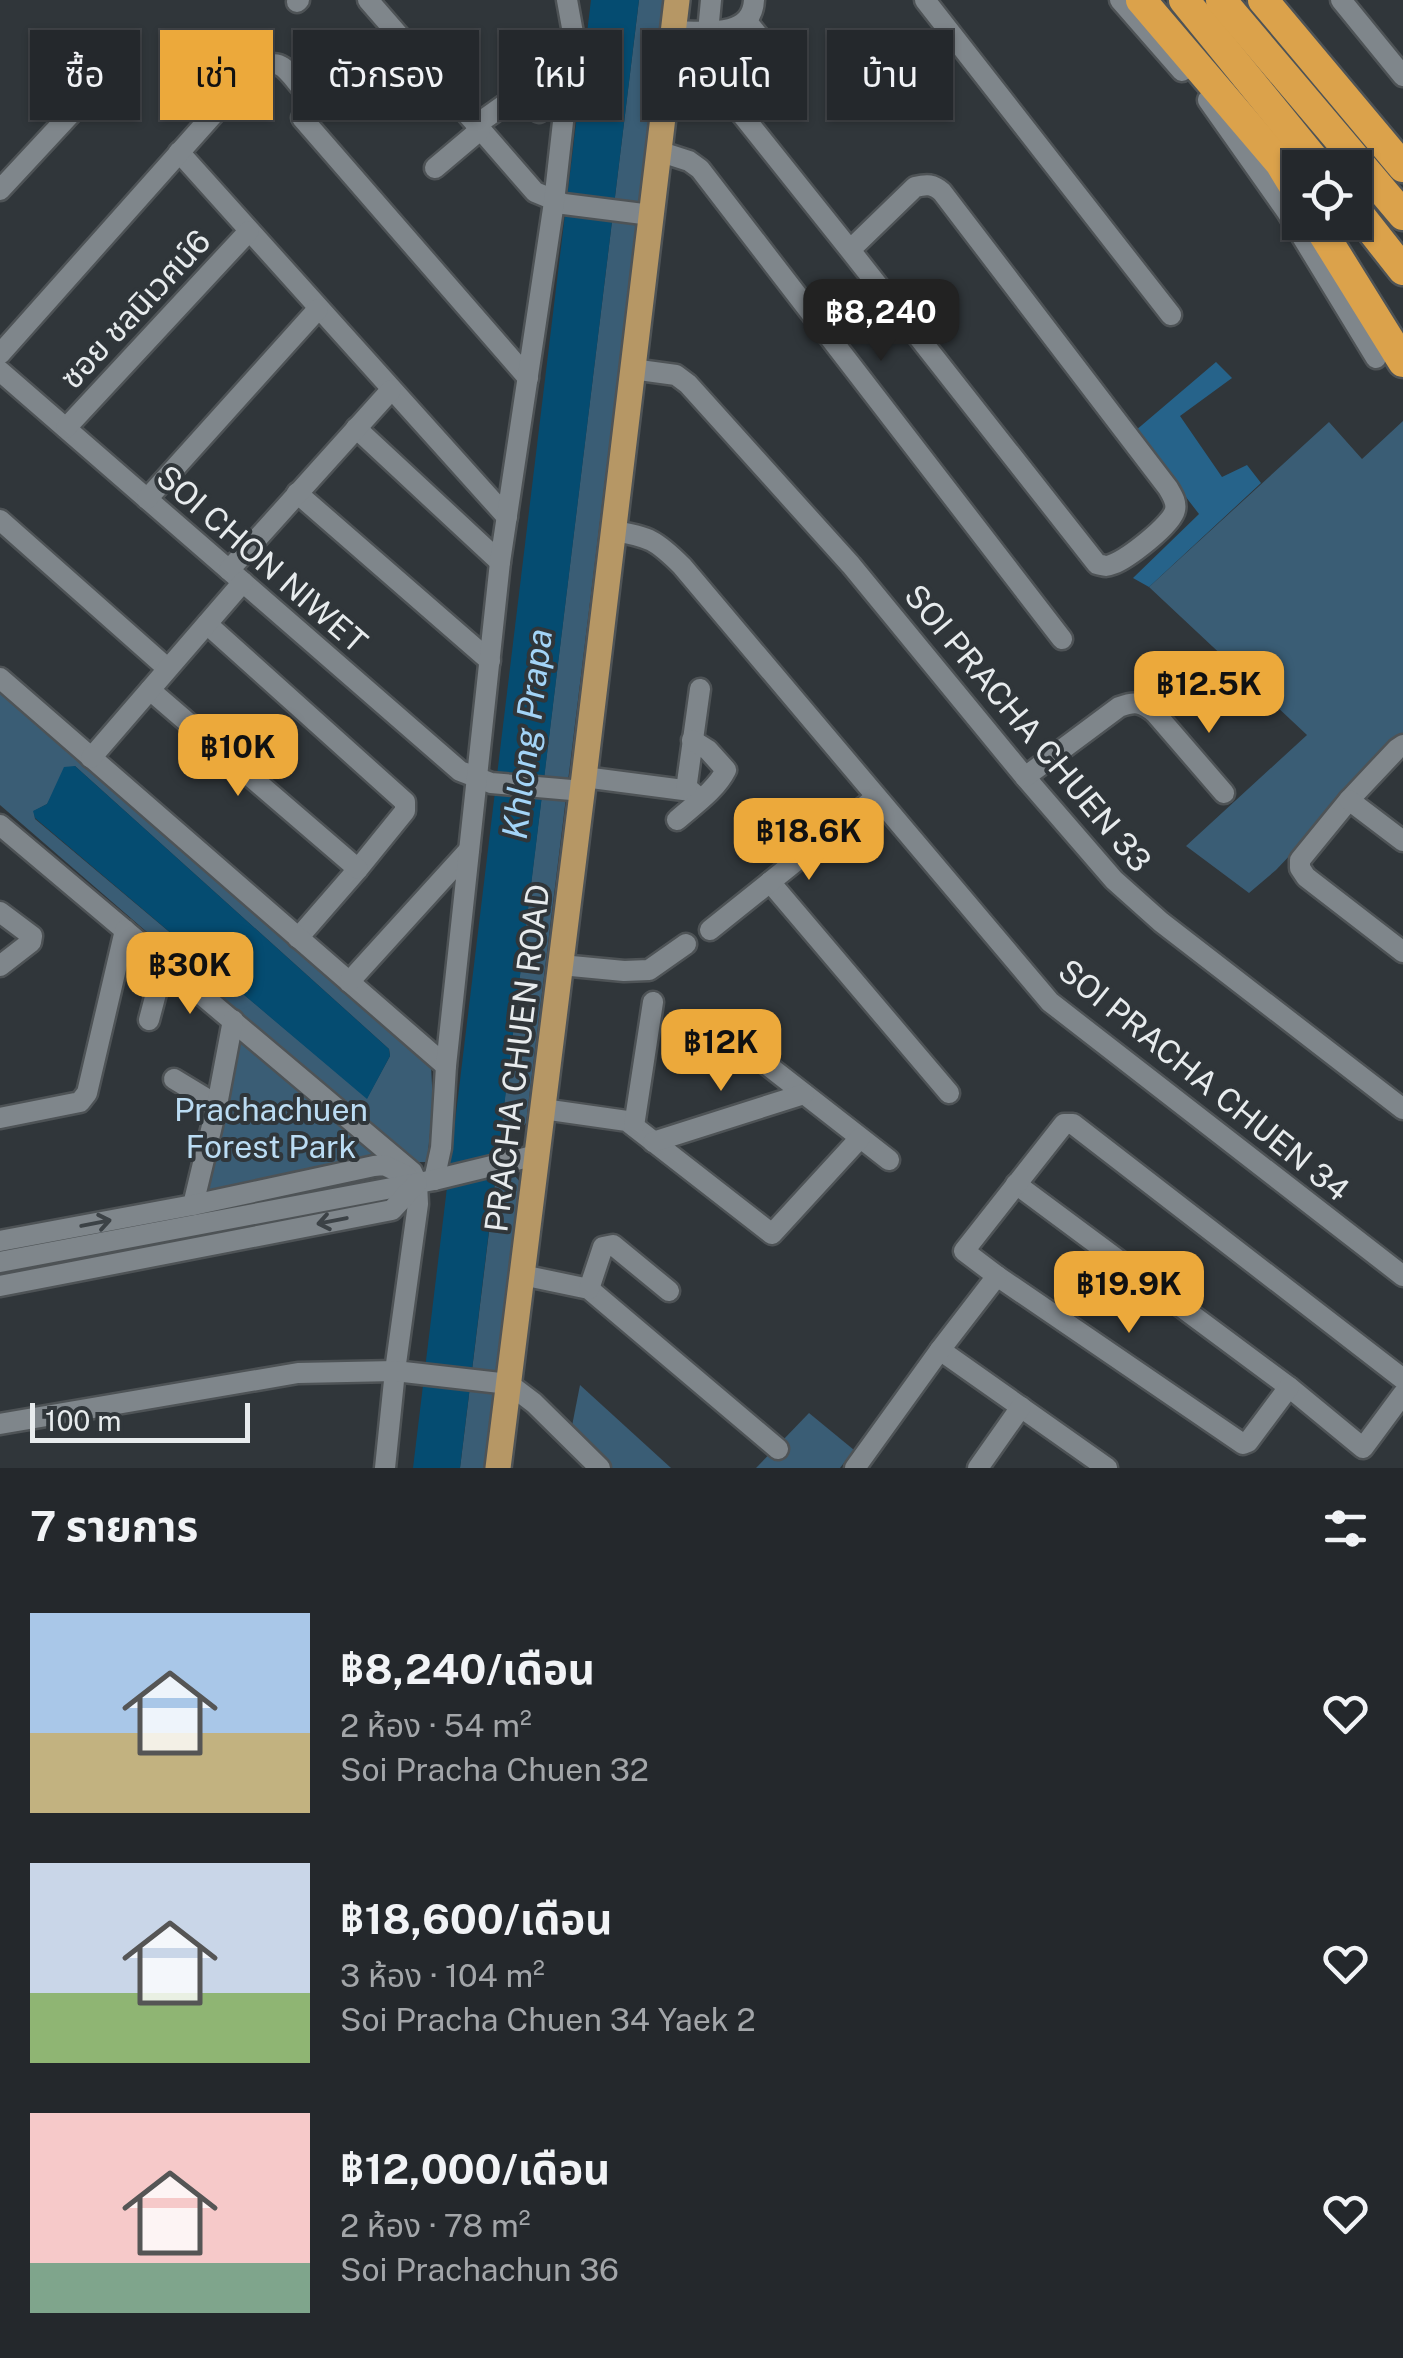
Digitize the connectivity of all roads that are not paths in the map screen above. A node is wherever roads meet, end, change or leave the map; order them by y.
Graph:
1 (368, 0) edge
2 (566, 0) edge
3 (677, 0) edge
4 (711, 0) edge
5 (754, 0) edge
6 (925, 0) edge
7 (1120, 0) edge
8 (1141, 0) edge
9 (1184, 0) edge
10 (1221, 0) edge
11 (1262, 0) edge
12 (1342, 0) edge
13 (747, 22) junction
14 (394, 30) edge
15 (673, 30) edge
16 (708, 30) edge
17 (722, 30) edge
18 (754, 30) edge
19 (1403, 76) edge
20 (293, 78) edge
21 (1282, 96) junction
22 (499, 110) edge
23 (63, 120) edge
24 (304, 120) edge
25 (472, 120) edge
26 (662, 120) edge
27 (746, 120) edge
28 (478, 127) junction
29 (1312, 150) edge
30 (658, 151) junction
31 (179, 152) junction
32 (1282, 167) edge
33 (1403, 167) edge
34 (436, 168) dead end
35 (1, 184) edge
36 (559, 203) junction
37 (651, 215) junction
38 (1403, 215) edge
39 (249, 231) junction
40 (1372, 231) edge
41 (1326, 240) edge
42 (850, 250) junction
43 (1403, 270) edge
44 (318, 308) junction
45 (1171, 315) dead end
46 (0, 354) edge
47 (1389, 360) edge
48 (632, 370) junction
49 (0, 371) edge
50 (528, 378) junction
51 (391, 390) junction
52 (66, 428) junction
53 (356, 428) junction
54 (297, 493) junction
55 (147, 499) junction
56 (507, 517) junction
57 (0, 520) edge
58 (613, 531) junction
59 (500, 562) junction
60 (236, 576) junction
61 (207, 624) junction
62 (1062, 639) dead end
63 (490, 661) junction
64 (168, 668) junction
65 (0, 678) edge
66 (700, 689) dead end
67 (150, 690) junction
68 (692, 740) junction
69 (1403, 746) edge
70 (91, 758) junction
71 (1026, 777) junction
72 (484, 781) junction
73 (583, 784) junction
74 (1224, 793) dead end
75 (693, 795) junction
76 (876, 797) junction
77 (1349, 800) junction
78 (677, 820) dead end
79 (0, 826) edge
80 (1403, 842) edge
81 (469, 850) junction
82 (358, 870) junction
83 (770, 882) junction
84 (0, 912) edge
85 (125, 930) junction
86 (710, 930) dead end
87 (298, 938) junction
88 (686, 944) dead end
89 (1403, 952) edge
90 (164, 963) junction
91 (561, 964) junction
92 (0, 966) edge
93 (349, 982) junction
94 (654, 1002) dead end
95 (150, 1020) dead end
96 (233, 1020) junction
97 (766, 1064) dead end
98 (446, 1066) junction
99 (174, 1079) dead end
100 (949, 1092) dead end
101 (804, 1094) junction
102 (216, 1104) junction
103 (543, 1108) junction
104 (1403, 1109) edge
105 (0, 1118) edge
106 (634, 1126) junction
107 (860, 1138) junction
108 (654, 1142) junction
109 (538, 1155) junction
110 (888, 1160) dead end
111 (432, 1180) junction
112 (1016, 1184) junction
113 (193, 1204) junction
114 (0, 1241) edge
115 (0, 1262) edge
116 (522, 1275) junction
117 (997, 1276) junction
118 (1403, 1276) edge
119 (0, 1286) edge
120 (589, 1290) junction
121 (669, 1290) dead end
122 (940, 1350) junction
123 (395, 1372) junction
124 (1403, 1379) edge
125 (496, 1382) junction
126 (1289, 1387) junction
127 (1403, 1394) edge
128 (1021, 1407) junction
129 (0, 1424) edge
130 (778, 1449) dead end
131 (384, 1468) edge
132 (498, 1468) edge
133 (600, 1468) edge
134 (855, 1468) edge
135 (978, 1468) edge
136 (1106, 1468) edge

1 - 14 street
2 - 36 street
3 - 15 main road, PRACHA CHUEN ROAD
4 - 16 street
5 - 13 street
6 - 45 street
7 - 47 street
8 - 32 highway
9 - 21 highway
10 - 21 highway
11 - 33 highway
12 - 19 street
13 - 17 street
13 - 18 street
20 - 31 street
21 - 29 highway
21 - 38 highway
22 - 28 street
23 - 35 street
24 - 50 street
25 - 28 street
26 - 30 main road, PRACHA CHUEN ROAD
27 - 42 street
28 - 34 street
28 - 36 street
30 - 37 main road, PRACHA CHUEN ROAD
30 - 62 street
31 - 39 street
31 - 46 street
36 - 37 street
36 - 50 street
37 - 48 main road, PRACHA CHUEN ROAD
39 - 44 street
39 - 52 street, ซอย ชลนิเวศน์6
40 - 43 highway
41 - 47 highway
42 - 42 street
44 - 51 street
44 - 55 street
48 - 58 main road, PRACHA CHUEN ROAD
48 - 71 street, SOI PRACHA CHUEN 33
49 - 52 street, SOI CHON NIWET
50 - 56 street
51 - 53 street
51 - 56 street
52 - 55 street, SOI CHON NIWET
53 - 54 street
53 - 59 street
54 - 60 street
54 - 63 street
55 - 60 street, SOI CHON NIWET
56 - 59 street
57 - 64 street
58 - 73 main road, PRACHA CHUEN ROAD
58 - 76 street, SOI PRACHA CHUEN 34
59 - 63 street
60 - 61 street
60 - 72 street, SOI CHON NIWET
61 - 64 street
61 - 82 street
63 - 72 street
64 - 67 street
65 - 70 street
66 - 68 street
67 - 70 street
67 - 82 street
68 - 75 street
68 - 75 street
69 - 77 street
70 - 87 street
71 - 74 street
71 - 104 street, SOI PRACHA CHUEN 33
72 - 73 street
72 - 81 street
73 - 75 street
73 - 91 main road, PRACHA CHUEN ROAD
75 - 78 street
76 - 83 street
76 - 118 street, SOI PRACHA CHUEN 34
77 - 80 street
77 - 89 street
79 - 85 street
81 - 93 street
81 - 98 street
82 - 87 street
83 - 86 street
83 - 100 street
84 - 92 street
85 - 90 street
85 - 105 street
87 - 93 street
88 - 91 street
90 - 95 street
90 - 96 street
91 - 103 main road, PRACHA CHUEN ROAD
93 - 98 street
94 - 106 street
96 - 102 street
96 - 111 street
97 - 101 street
98 - 111 street
99 - 102 street
101 - 107 street
101 - 108 street
102 - 113 street
103 - 106 street
103 - 109 main road, PRACHA CHUEN ROAD
106 - 108 street
107 - 108 street
107 - 110 street
109 - 111 street
109 - 116 main road, PRACHA CHUEN ROAD
111 - 113 street
111 - 115 street
111 -> 119 street
111 - 123 street
112 - 117 street
112 - 124 street
112 - 126 street
114 -> 113 street
116 - 120 street
116 - 125 main road, PRACHA CHUEN ROAD
117 - 122 street
117 - 126 street
120 - 121 street
120 - 130 street
122 - 128 street
122 - 134 street
123 - 125 street
123 - 129 street
123 - 131 street
125 - 132 main road, PRACHA CHUEN ROAD
125 - 133 street
126 - 127 street
128 - 135 street
128 - 136 street

